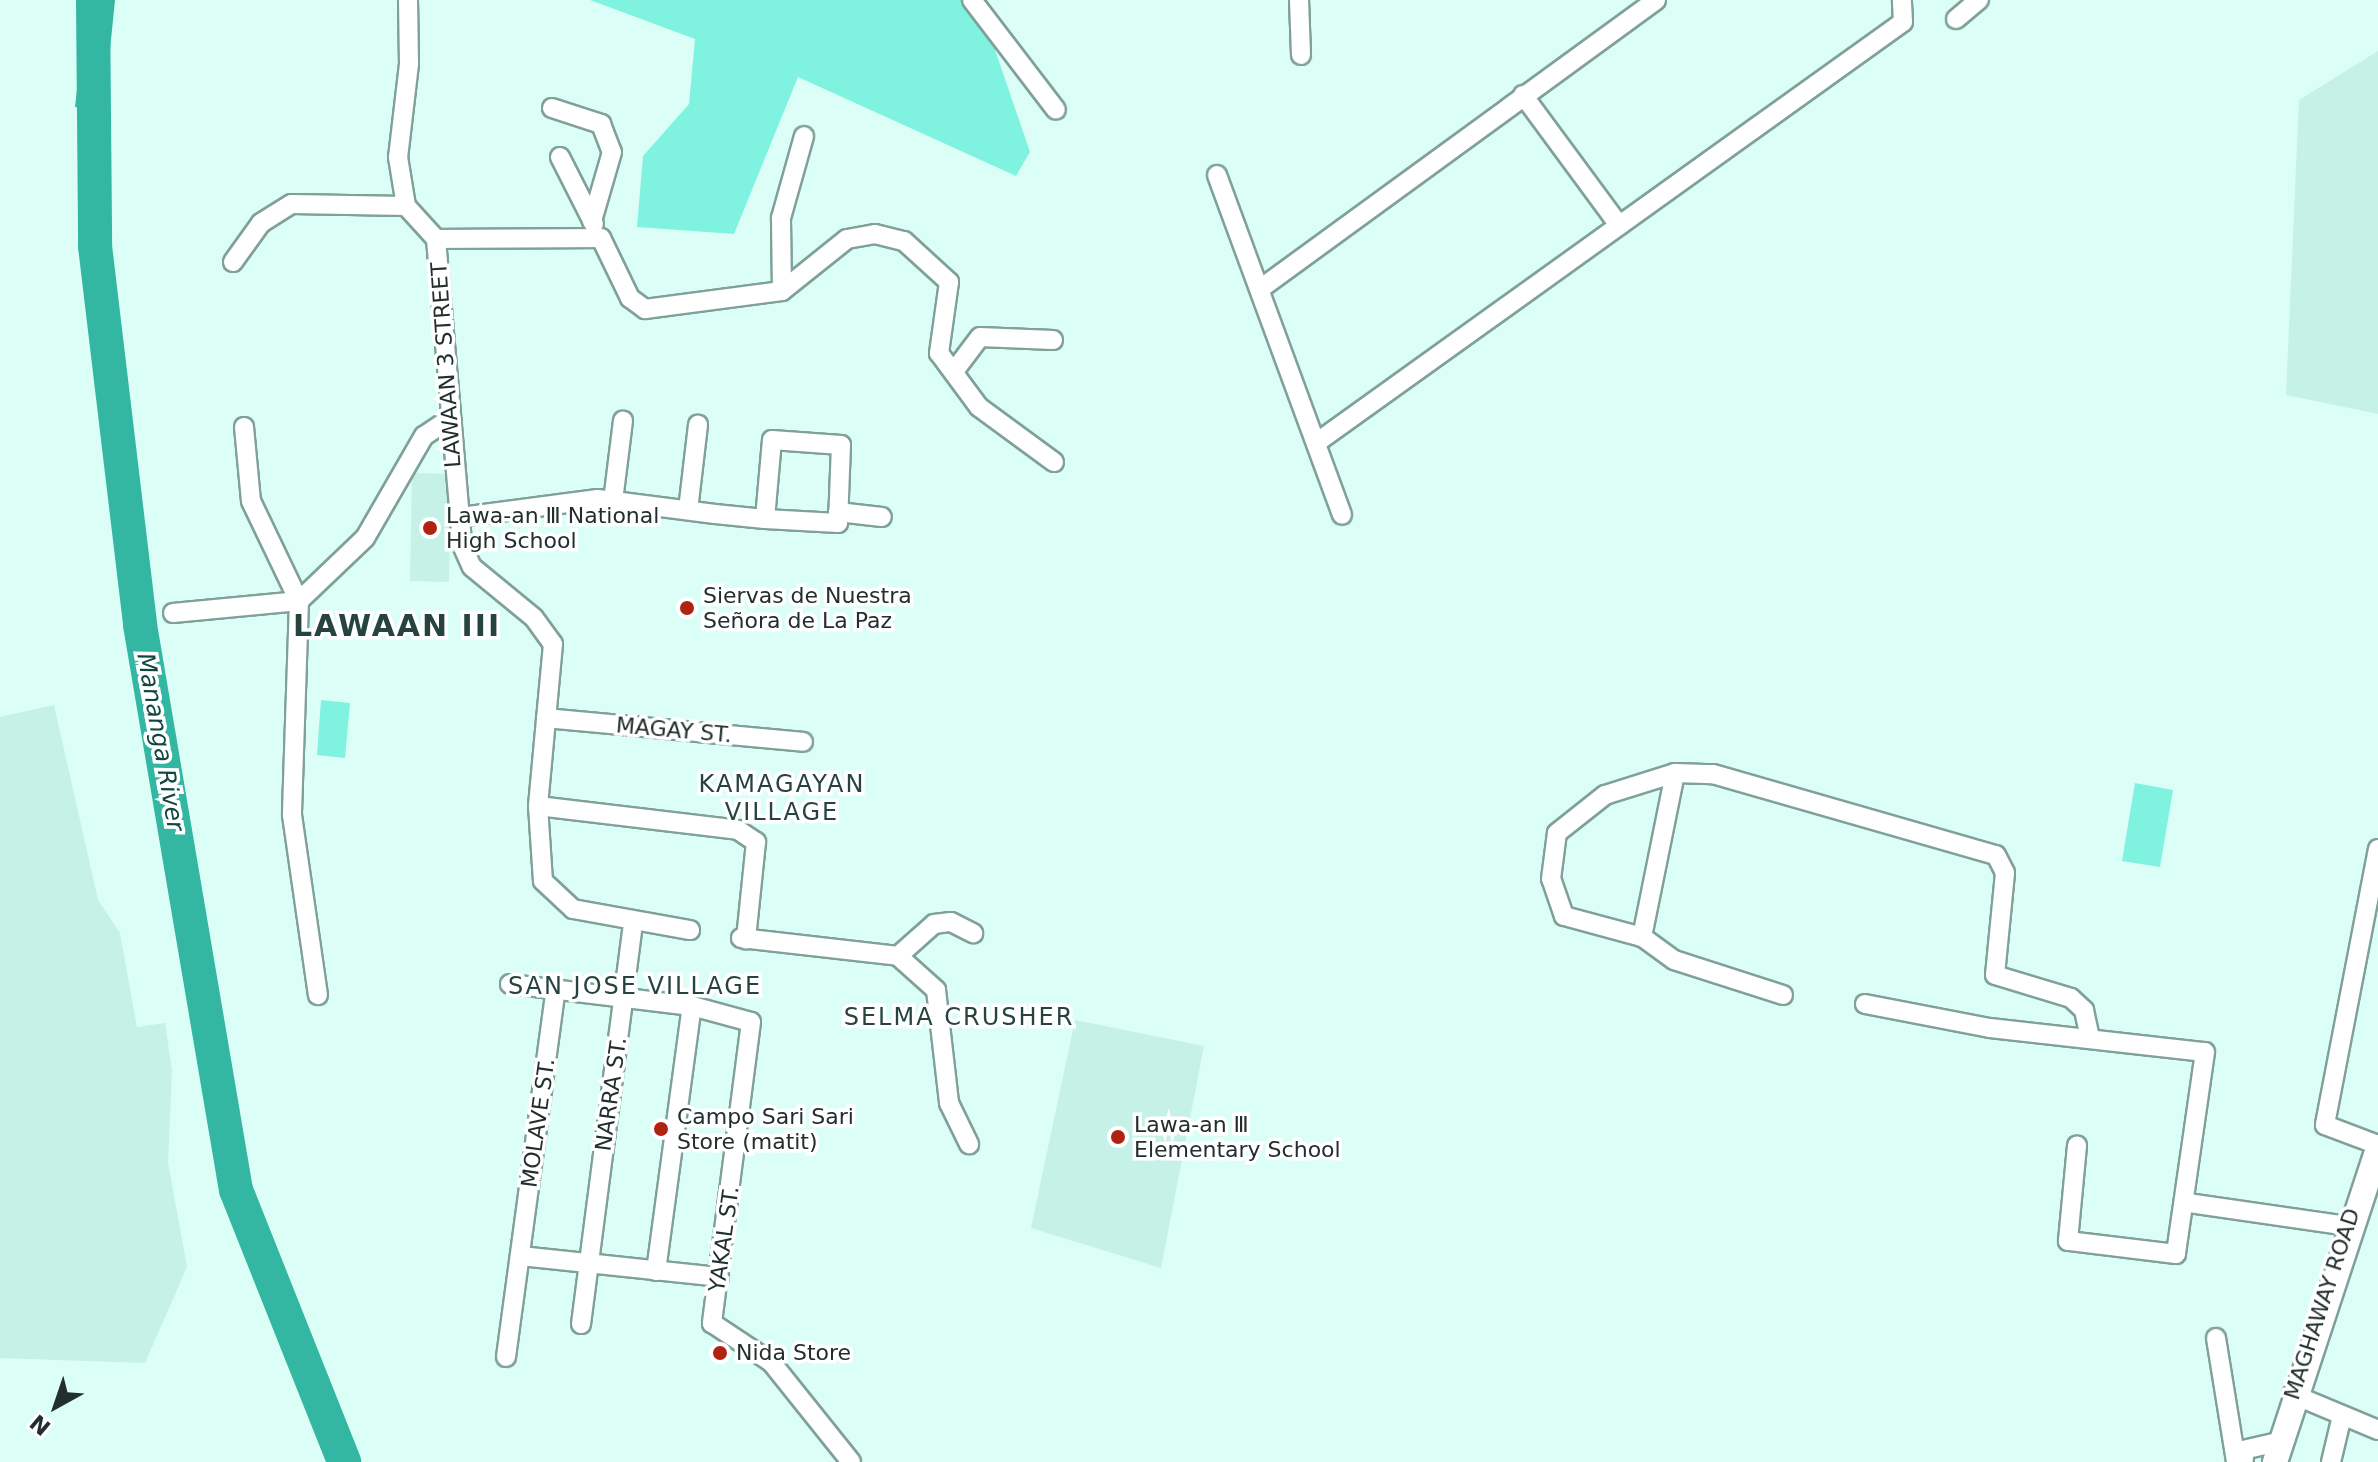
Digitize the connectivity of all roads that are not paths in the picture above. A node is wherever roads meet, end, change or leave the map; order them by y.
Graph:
1 (408, 0) edge
2 (972, 0) edge
3 (1299, 0) edge
4 (1656, 0) edge
5 (1902, 0) edge
6 (1979, 0) edge
7 (1956, 19) dead end
8 (1301, 55) dead end
9 (1523, 95) junction
10 (552, 108) dead end
11 (1056, 110) dead end
12 (804, 136) dead end
13 (560, 157) dead end
14 (1217, 175) dead end
15 (406, 206) junction
16 (1619, 225) junction
17 (596, 229) junction
18 (436, 239) junction
19 (233, 262) dead end
20 (1260, 289) junction
21 (782, 291) junction
22 (1053, 340) dead end
23 (955, 370) junction
24 (449, 419) junction
25 (623, 421) dead end
26 (698, 425) dead end
27 (244, 427) dead end
28 (1316, 443) junction
29 (1054, 462) dead end
30 (613, 501) junction
31 (688, 510) junction
32 (838, 512) junction
33 (1342, 515) dead end
34 (461, 517) junction
35 (882, 517) dead end
36 (765, 519) junction
37 (299, 601) junction
38 (173, 613) dead end
39 (546, 718) junction
40 (803, 742) dead end
41 (1675, 773) junction
42 (538, 806) junction
43 (2378, 849) edge
44 (2372, 914) edge
45 (633, 922) junction
46 (690, 930) dead end
47 (973, 933) dead end
48 (1642, 937) junction
49 (898, 956) junction
50 (510, 984) dead end
51 (556, 989) junction
52 (318, 995) dead end
53 (1783, 995) dead end
54 (624, 998) junction
55 (1865, 1004) dead end
56 (692, 1006) junction
57 (2090, 1038) junction
58 (969, 1144) dead end
59 (2077, 1145) dead end
60 (2378, 1146) edge
61 (2188, 1203) junction
62 (2348, 1226) junction
63 (520, 1256) junction
64 (587, 1266) junction
65 (656, 1271) junction
66 (719, 1277) junction
67 (581, 1324) dead end
68 (2216, 1338) dead end
69 (506, 1357) dead end
70 (2292, 1394) junction
71 (2341, 1420) junction
72 (2378, 1430) edge
73 (2255, 1457) edge
74 (851, 1462) edge
75 (2331, 1462) edge

1 - 15 street
2 - 11 street
3 - 8 street
4 - 9 street
5 - 16 street
6 - 7 street
9 - 16 street
9 - 20 street
10 - 17 street
12 - 21 street
13 - 17 street
14 - 20 street
15 - 18 street, LAWAAN 3 STREET
15 - 19 street
16 - 28 street
17 - 18 street
17 - 21 street
18 - 24 street, LAWAAN 3 STREET
20 - 28 street
21 - 23 street
22 - 23 street
23 - 29 street
24 - 34 street, LAWAAN 3 STREET
24 - 37 street
25 - 30 street
26 - 31 street
27 - 37 street
28 - 33 street
30 - 31 street
30 - 34 street
31 - 36 street
32 - 35 street
32 - 36 street
32 - 36 street
34 - 39 street, LAWAAN 3 STREET
37 - 38 street
37 - 52 street
39 - 40 street, MAGAY ST.
39 - 42 street, LAWAAN 3 STREET
41 - 48 street
41 - 48 street
41 - 57 street
42 - 45 street, LAWAAN 3 STREET
42 - 49 street
43 - 44 street
44 - 60 street
45 - 46 street
45 - 54 street, NARRA ST.
47 - 49 street
48 - 53 street
49 - 58 street
50 - 51 street
51 - 54 street
51 - 63 street, MOLAVE ST.
54 - 56 street
54 - 64 street, NARRA ST.
55 - 57 street
56 - 65 street
56 - 66 street, YAKAL ST.
57 - 61 street
59 - 61 street
60 - 62 street, MAGHAWAY ROAD
61 - 62 street
62 - 70 street, MAGHAWAY ROAD
63 - 64 street
63 - 69 street, MOLAVE ST.
64 - 65 street
64 - 67 street, NARRA ST.
65 - 66 street
66 - 74 street, YAKAL ST.
68 - 73 street
70 - 71 street
70 - 73 street, MAGHAWAY ROAD
71 - 72 street
71 - 75 street

